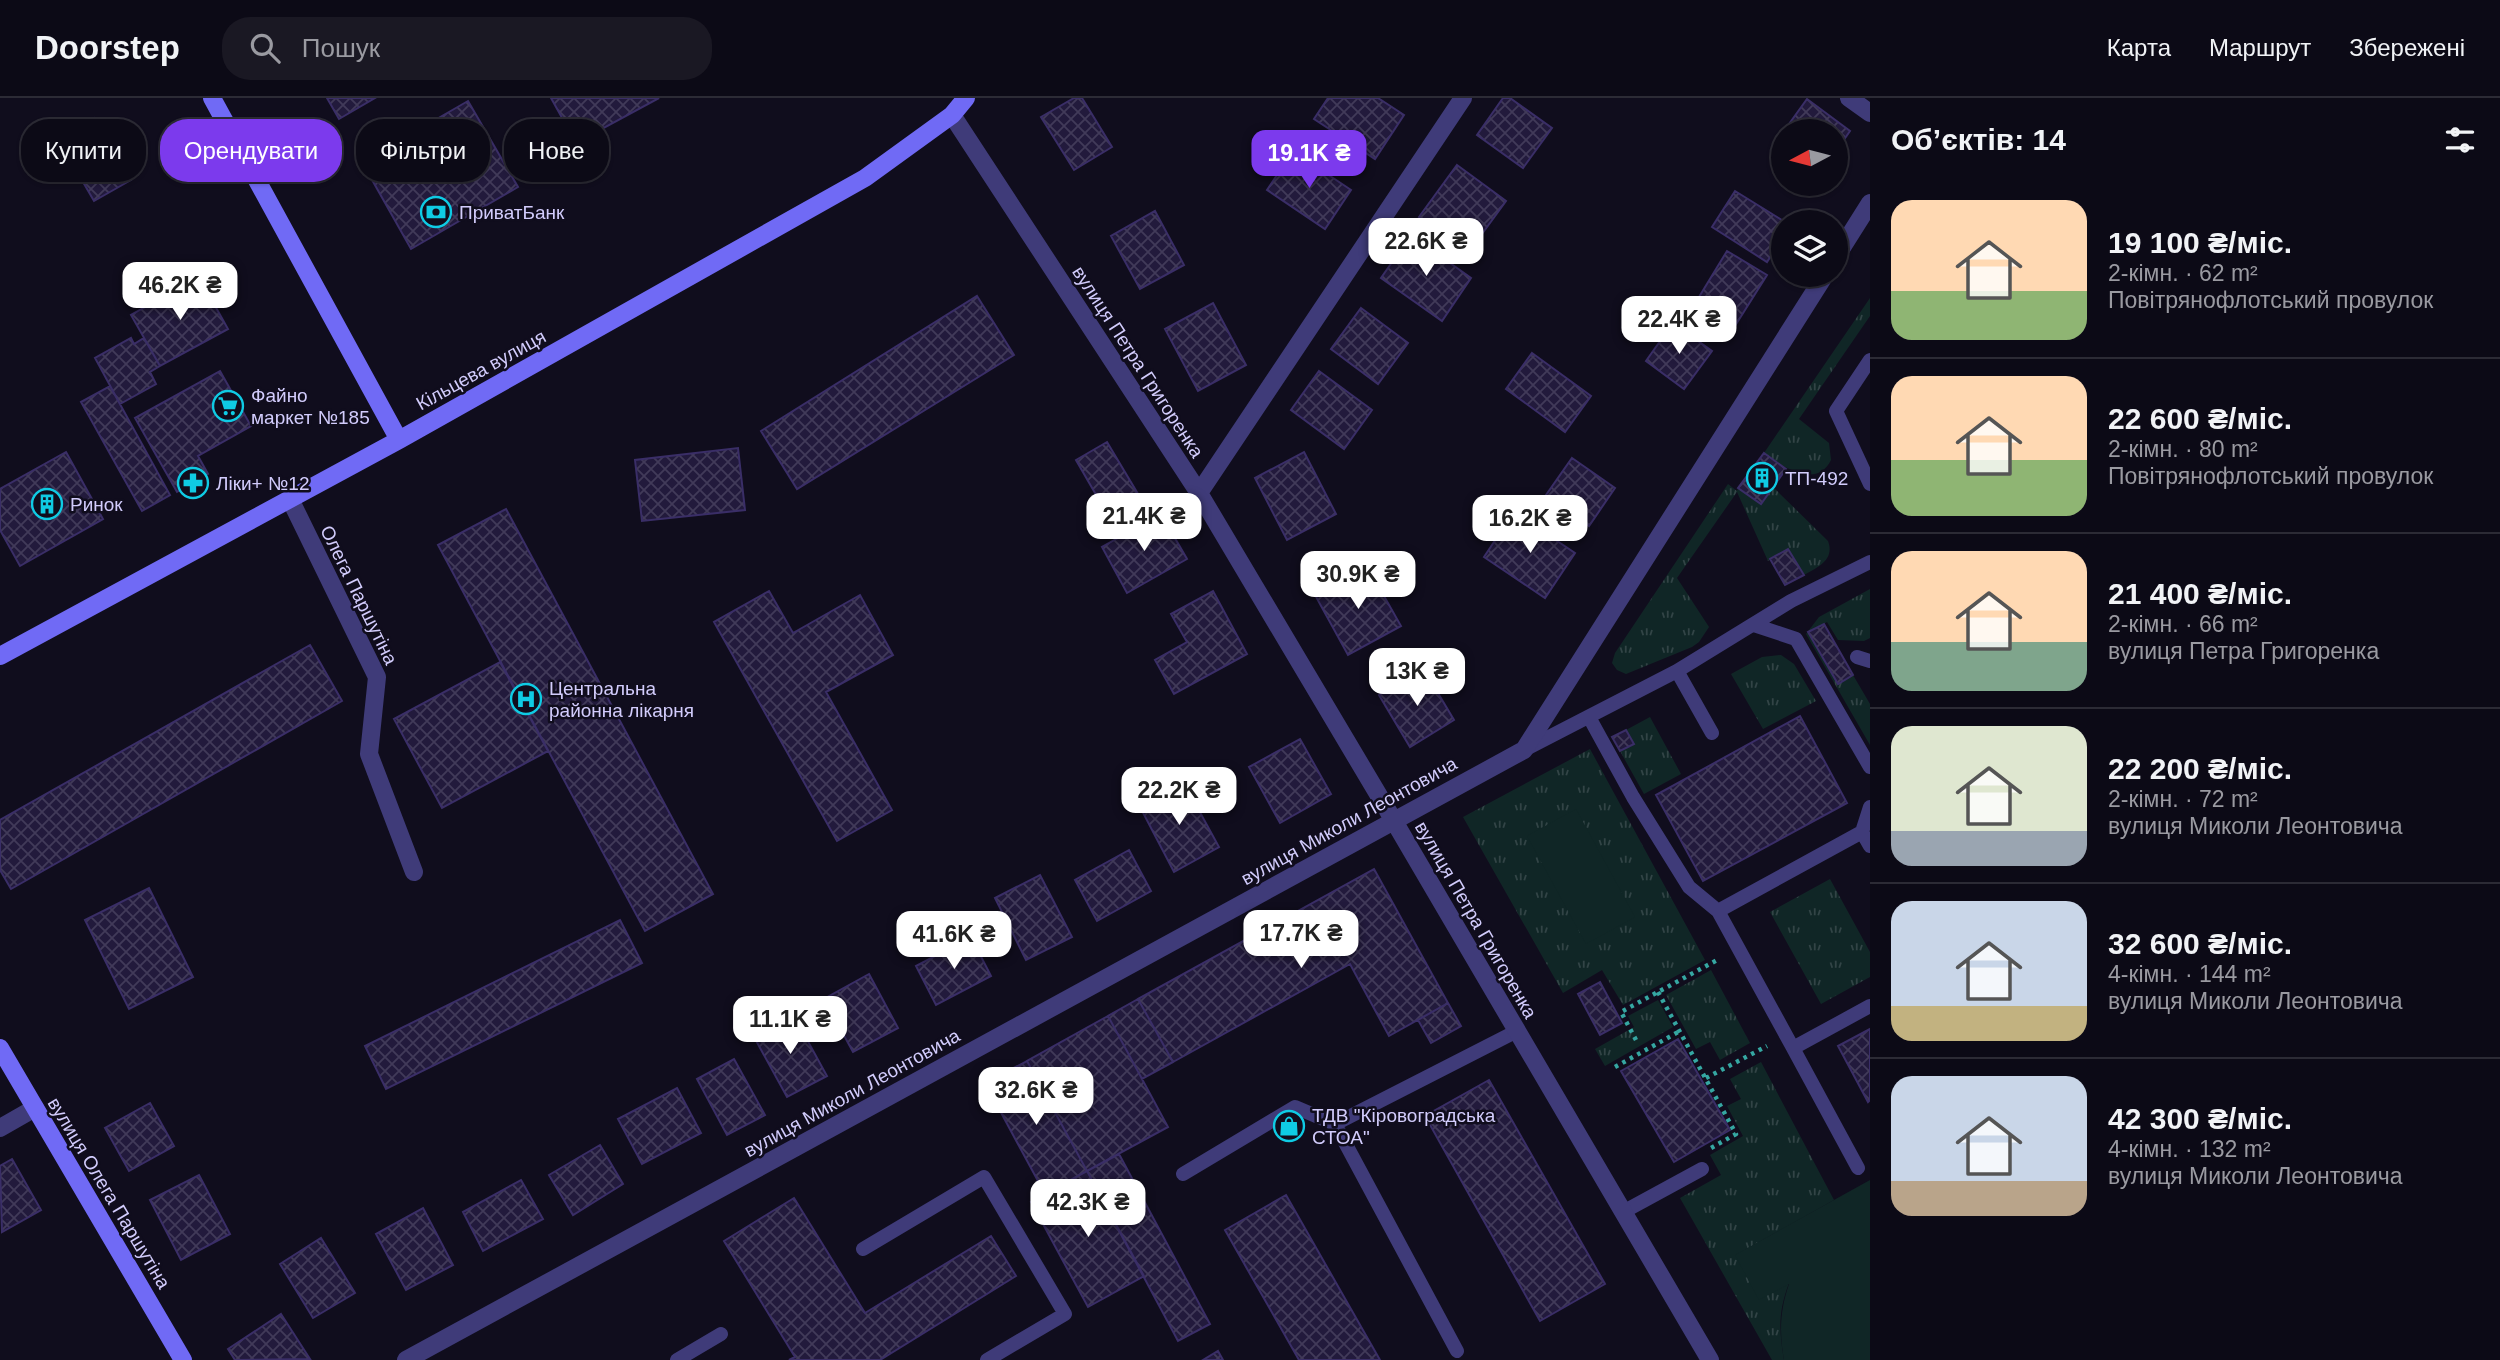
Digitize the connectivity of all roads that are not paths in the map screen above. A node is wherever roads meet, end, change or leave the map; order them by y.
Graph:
1 (212, 98) edge
2 (967, 98) edge
3 (1463, 98) edge
4 (1849, 98) edge
5 (1870, 113) edge
6 (952, 115) junction
7 (1870, 203) edge
8 (1848, 238) edge
9 (1817, 287) edge
10 (1870, 360) edge
11 (399, 440) junction
12 (1870, 484) edge
13 (1199, 493) junction
14 (290, 499) junction
15 (1870, 562) edge
16 (1754, 625) junction
17 (0, 656) edge
18 (1677, 671) junction
19 (1589, 717) junction
20 (1712, 733) dead end
21 (1524, 750) junction
22 (1870, 767) edge
23 (1870, 807) edge
24 (1394, 821) junction
25 (1862, 832) junction
26 (1870, 846) edge
27 (414, 872) dead end
28 (1718, 911) junction
29 (1870, 1006) edge
30 (1517, 1031) junction
31 (1790, 1042) junction
32 (0, 1048) edge
33 (35, 1108) junction
34 (1335, 1124) junction
35 (0, 1128) edge
36 (1858, 1168) dead end
37 (1702, 1169) dead end
38 (1183, 1174) dead end
39 (1623, 1212) junction
40 (863, 1249) dead end
41 (721, 1334) dead end
42 (1457, 1351) dead end
43 (183, 1360) edge
44 (406, 1360) edge
45 (677, 1360) edge
46 (987, 1360) edge
47 (1710, 1360) edge

1 - 11 main road
2 - 6 main road, Кільцева вулиця
3 - 13 street
4 - 5 street
6 - 11 main road, Кільцева вулиця
6 - 13 street, вулиця Петра Григоренка
7 - 8 street
9 - 21 street, вулиця Миколи Леонтовича
10 - 12 lane
11 - 14 main road, Кільцева вулиця
13 - 24 street, вулиця Петра Григоренка
14 - 17 main road, Кільцева вулиця
14 - 27 street, Олега Паршутіна
15 - 16 lane
16 - 18 lane
16 - 22 lane
18 - 19 lane
18 - 20 lane
19 - 21 lane
19 - 28 lane
21 - 24 street, вулиця Миколи Леонтовича
23 - 25 lane
24 - 30 street, вулиця Петра Григоренка
24 - 44 street, вулиця Миколи Леонтовича
25 - 26 lane
25 - 28 lane
28 - 31 lane
29 - 31 lane
30 - 34 lane
30 - 39 street, вулиця Петра Григоренка
31 - 36 lane
32 - 33 main road, вулиця Олега Паршутіна
33 - 35 street
33 - 43 main road, вулиця Олега Паршутіна
34 - 38 lane
34 - 42 lane
37 - 39 lane
39 - 47 street, вулиця Петра Григоренка
40 - 46 lane
41 - 45 lane

